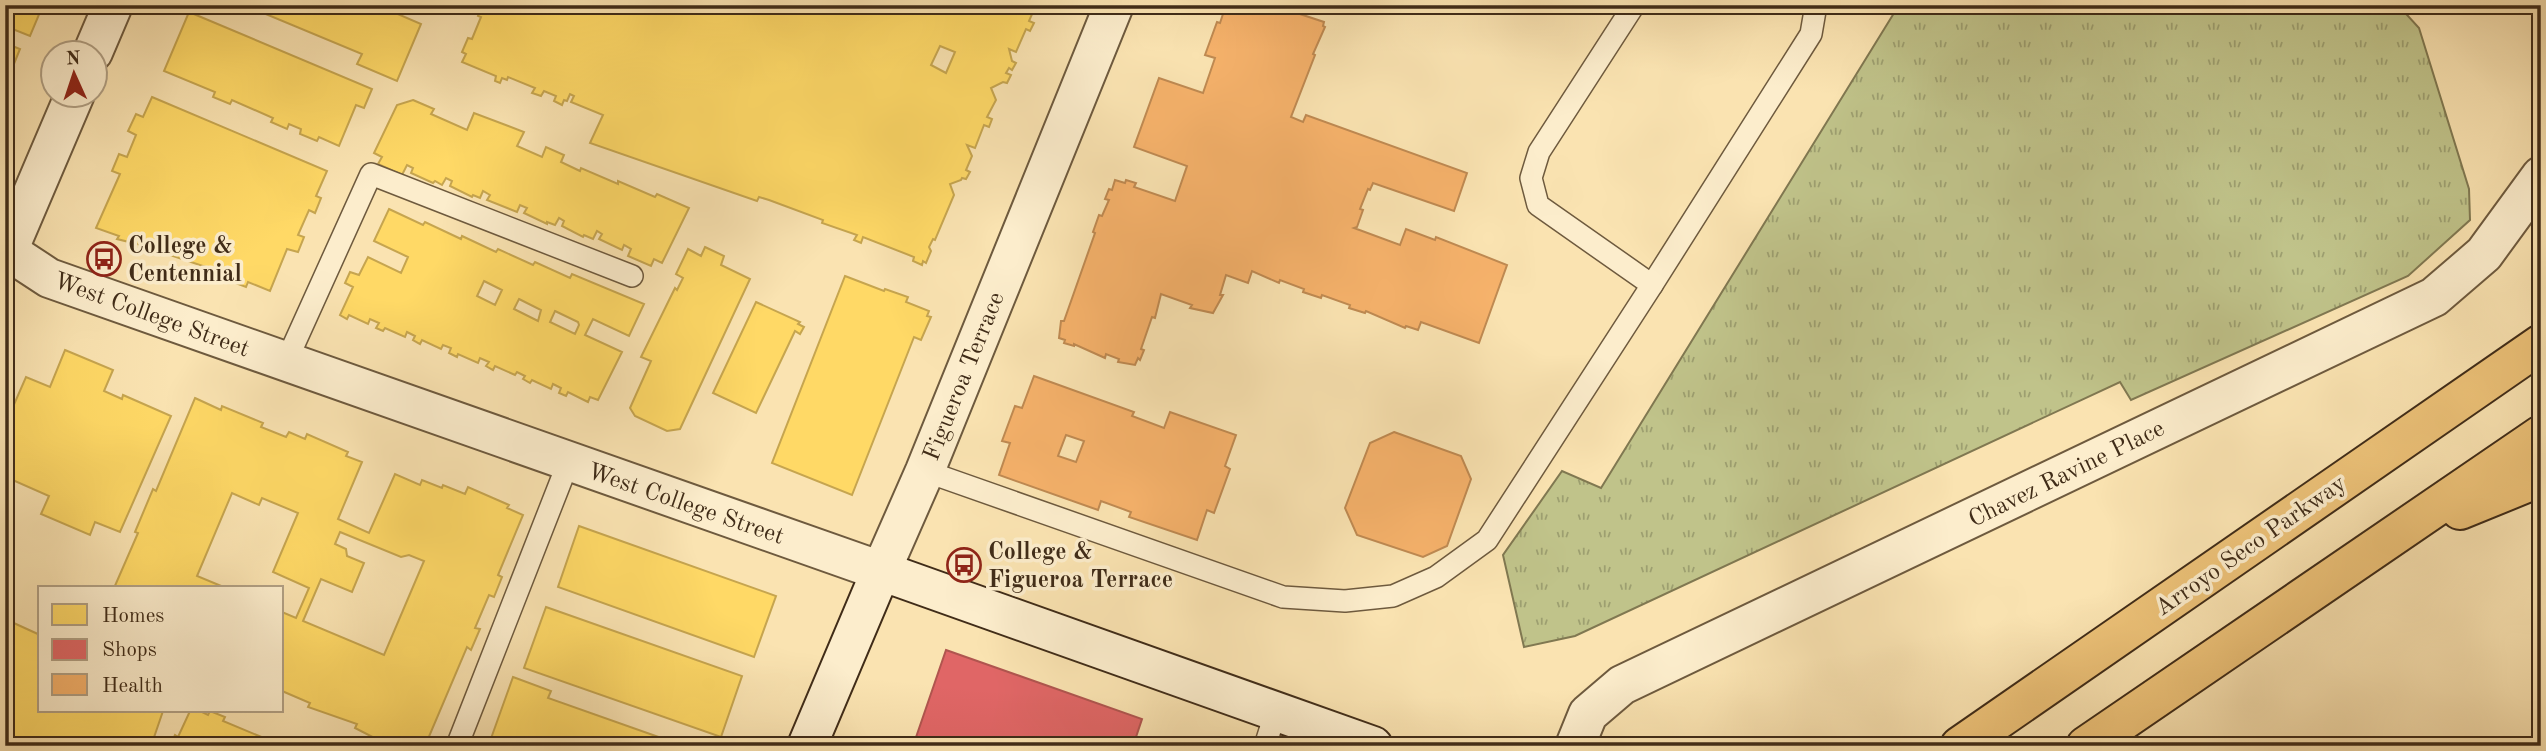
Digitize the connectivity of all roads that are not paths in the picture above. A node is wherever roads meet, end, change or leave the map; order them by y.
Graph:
1 (113, 5) edge
2 (1114, 5) edge
3 (1634, 5) edge
4 (1816, 5) edge
5 (99, 38) edge
6 (69, 108) edge
7 (2541, 176) edge
8 (6, 253) edge
9 (632, 276) dead end
10 (1652, 285) junction
11 (2541, 344) edge
12 (286, 362) junction
13 (2541, 435) edge
14 (568, 463) junction
15 (925, 471) junction
16 (2541, 477) edge
17 (2384, 541) junction
18 (881, 571) junction
19 (1270, 729) edge
20 (457, 746) edge
21 (807, 746) edge
22 (1373, 746) edge
23 (1575, 746) edge
24 (1960, 746) edge
25 (2086, 746) edge

1 - 5 street
2 - 15 street, Figueroa Terrace
3 - 10 lane
4 - 10 lane
6 - 8 street
7 - 23 street, Chavez Ravine Place
8 - 12 street, West College Street
9 - 12 lane
10 - 15 lane
11 - 24 highway, Arroyo Seco Parkway
12 - 14 street, West College Street
13 - 17 highway
14 - 18 street, West College Street
14 - 20 lane
15 - 18 street, Figueroa Terrace
16 - 17 highway
17 - 25 highway
18 - 19 street, West College Street
18 - 21 street, Figueroa Terrace
19 - 22 street, West College Street

